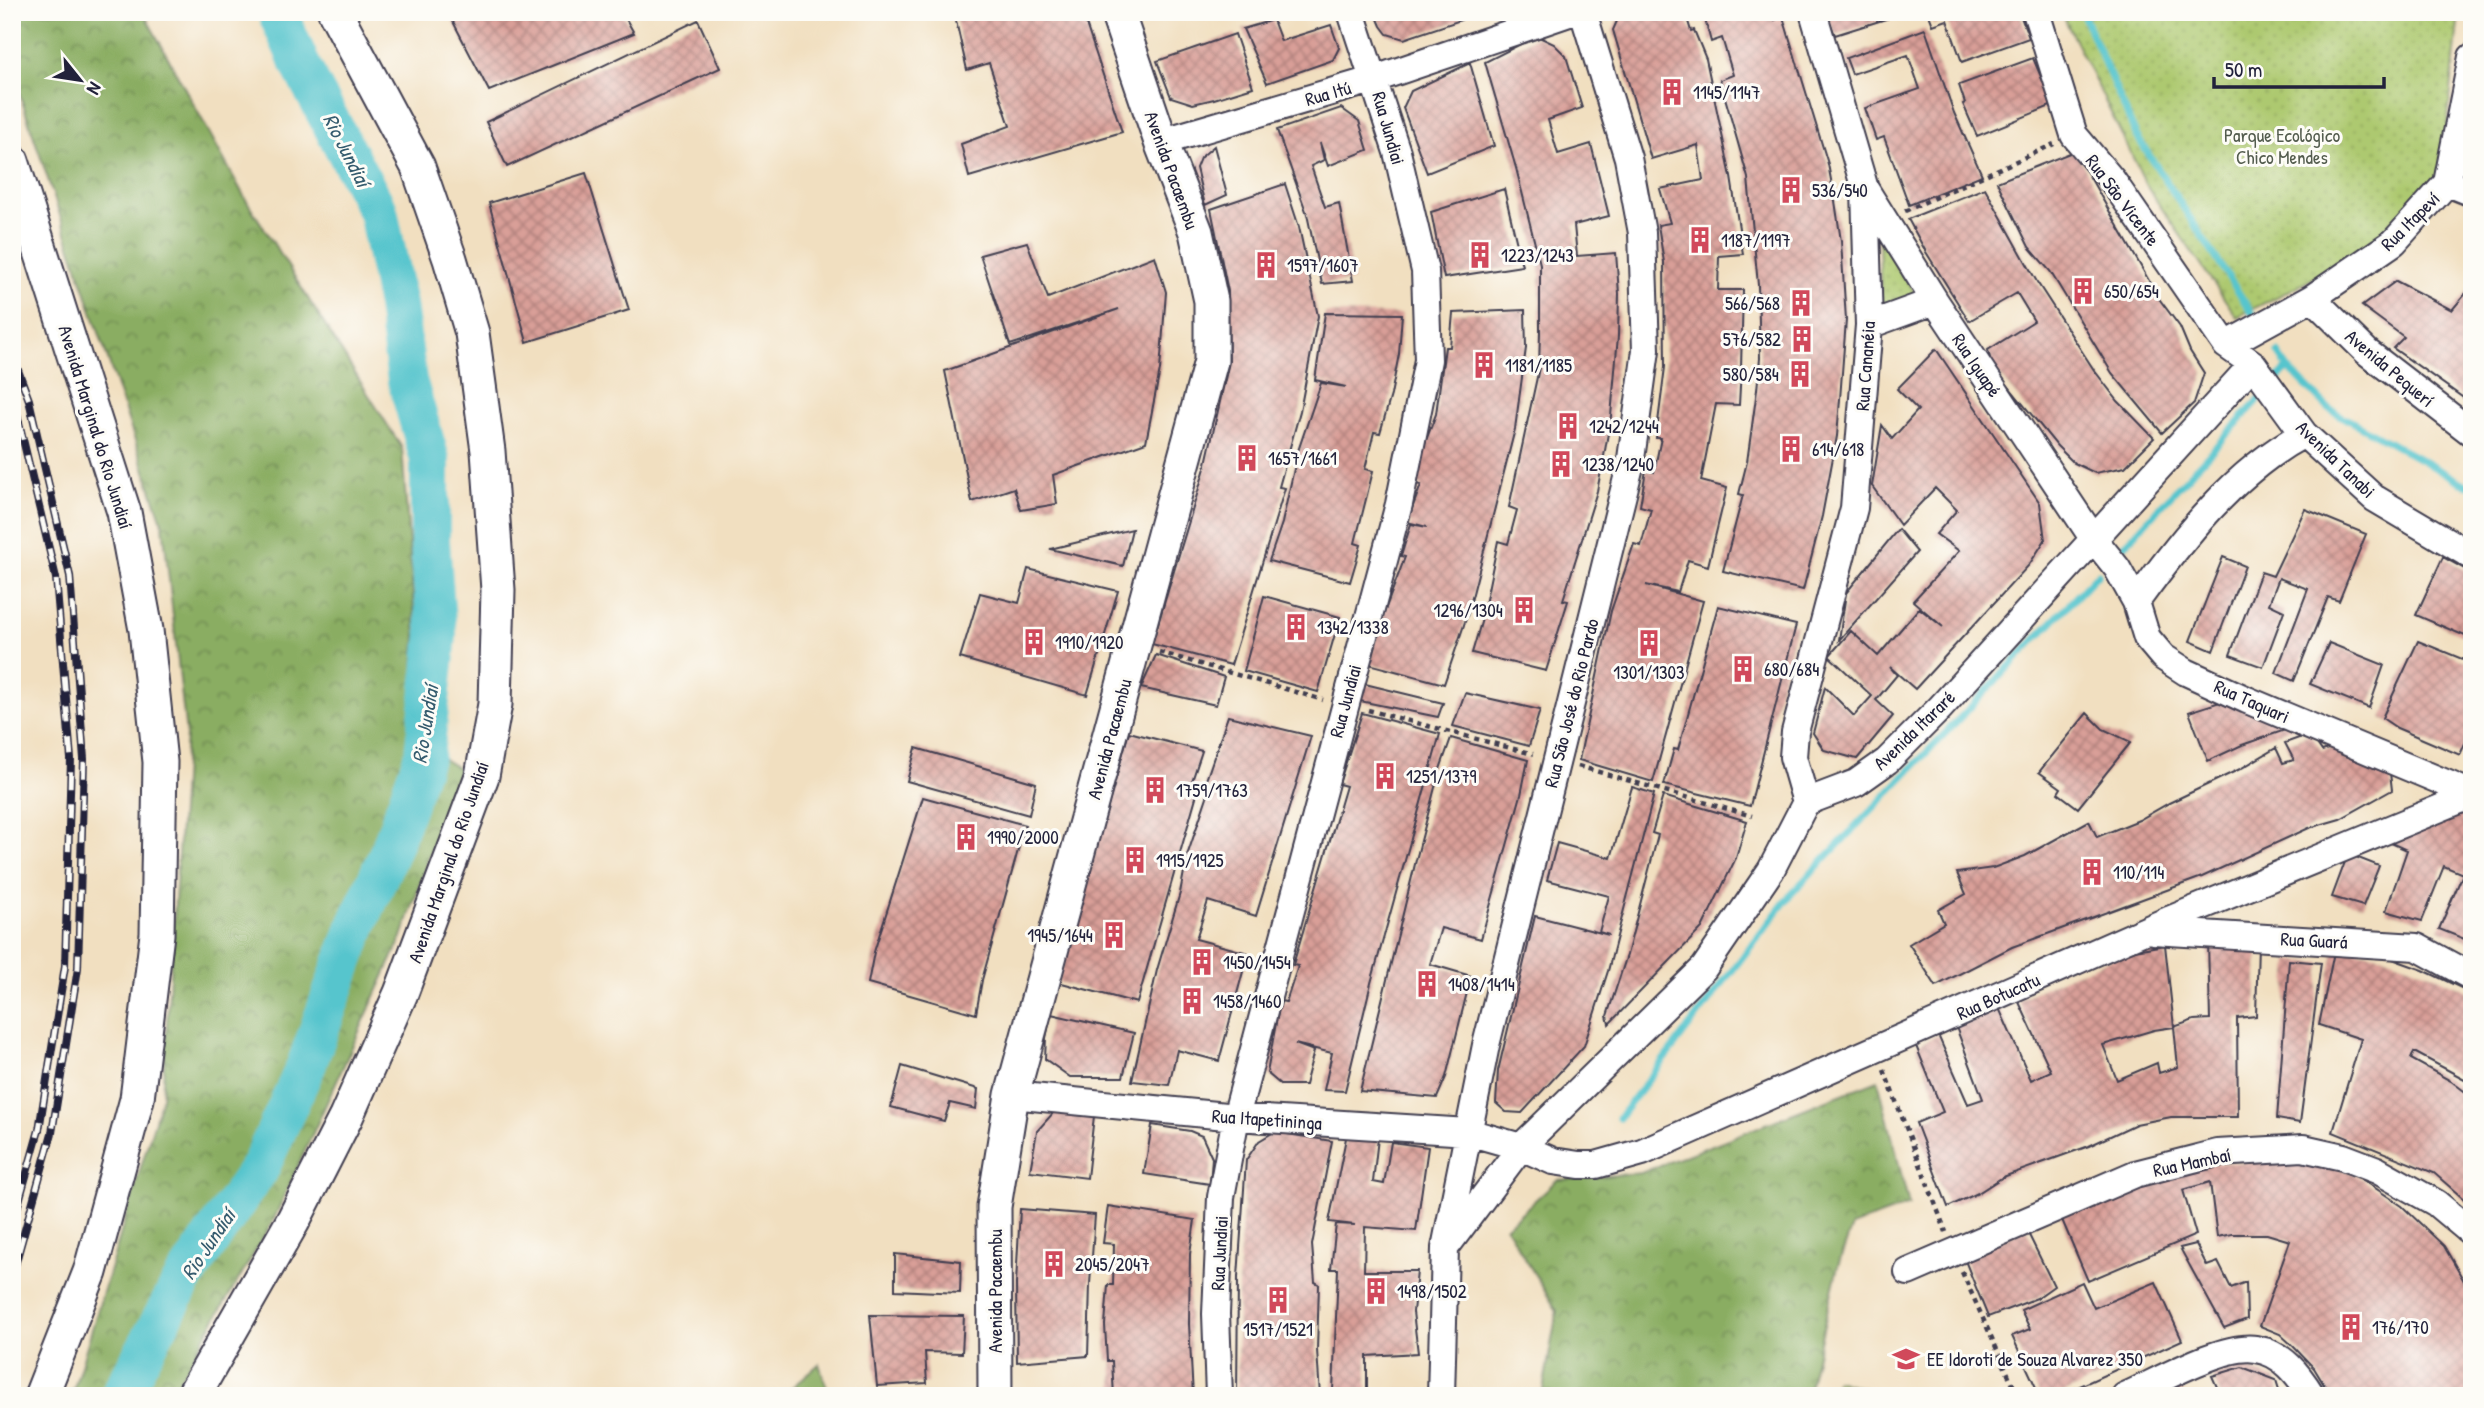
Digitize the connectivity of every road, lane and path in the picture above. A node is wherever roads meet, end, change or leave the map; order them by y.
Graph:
1 (335, 12) edge
2 (1117, 12) edge
3 (1351, 12) edge
4 (1572, 12) edge
5 (1583, 12) edge
6 (1813, 12) edge
7 (2036, 12) edge
8 (2472, 57) edge
9 (1375, 79) junction
10 (2074, 135) junction
11 (1161, 142) junction
12 (12, 161) edge
13 (2447, 183) junction
14 (1865, 189) junction
15 (2472, 193) edge
16 (1884, 220) junction
17 (2312, 298) junction
18 (1935, 301) junction
19 (1869, 325) junction
20 (2226, 345) junction
21 (2253, 364) junction
22 (2472, 433) edge
23 (2304, 434) junction
24 (2093, 538) junction
25 (2472, 556) edge
26 (2136, 602) junction
27 (1152, 650) dead end
28 (1323, 701) dead end
29 (1360, 708) dead end
30 (1533, 754) dead end
31 (1577, 766) dead end
32 (2472, 795) edge
33 (1806, 802) junction
34 (1752, 816) dead end
35 (2149, 931) junction
36 (2472, 977) edge
37 (1876, 1049) junction
38 (1012, 1095) junction
39 (1236, 1117) junction
40 (1468, 1132) junction
41 (1521, 1147) junction
42 (2472, 1233) edge
43 (1445, 1248) junction
44 (1954, 1252) junction
45 (1908, 1272) dead end
46 (41, 1396) edge
47 (193, 1396) edge
48 (995, 1396) edge
49 (1219, 1396) edge
50 (1441, 1396) edge
51 (2018, 1396) edge
52 (2125, 1396) edge
53 (2312, 1396) edge

1 - 47 main road, Avenida Marginal do Rio Jundiaí
2 - 11 main road, Avenida Pacaembu
3 - 9 street, Rua Jundiai
4 - 9 street, Rua Itú
5 - 40 street, Rua São José do Rio Pardo
6 - 14 street, Rua Cananéia
7 - 10 street, Rua São Vicente
8 - 13 street, Rua Itapeví
9 - 11 street, Rua Itú
9 - 39 street, Rua Jundiai
10 - 16 path
10 - 20 street, Rua São Vicente
11 - 38 main road, Avenida Pacaembu
12 - 46 main road, Avenida Marginal do Rio Jundiaí
13 - 15 street
13 - 17 street, Rua Itapeví
14 - 16 street, Rua Iguapé
14 - 19 street, Rua Cananéia
16 - 18 street, Rua Iguapé
17 - 20 street, Rua Itapeví
17 - 22 street, Avenida Pequerí
18 - 19 street
18 - 24 street, Rua Iguapé
19 - 33 street, Rua Cananéia
20 - 21 street, Rua São Vicente
21 - 23 street, Avenida Tanabi
21 - 24 street, Avenida Itararé
23 - 25 street, Avenida Tanabi
23 - 26 street
24 - 26 street, Rua Taquari
24 - 33 street, Avenida Itararé
26 - 32 street, Rua Taquari
27 - 28 path
29 - 30 path
31 - 34 path
32 - 35 street, Rua Botucatu
33 - 41 street
35 - 36 street, Rua Guará
35 - 37 street, Rua Botucatu
37 - 41 street, Rua Botucatu
37 - 44 path
38 - 39 street, Rua Itapetininga
38 - 48 main road, Avenida Pacaembu
39 - 40 street, Rua Itapetininga
39 - 49 street, Rua Jundiai
40 - 41 street, Rua Itapetininga
40 - 43 street, Rua São José do Rio Pardo
41 - 43 street
42 - 44 street, Rua Mambaí
43 - 50 street, Rua São José do Rio Pardo
44 - 45 street, Rua Mambaí
44 - 51 path
52 - 53 street

